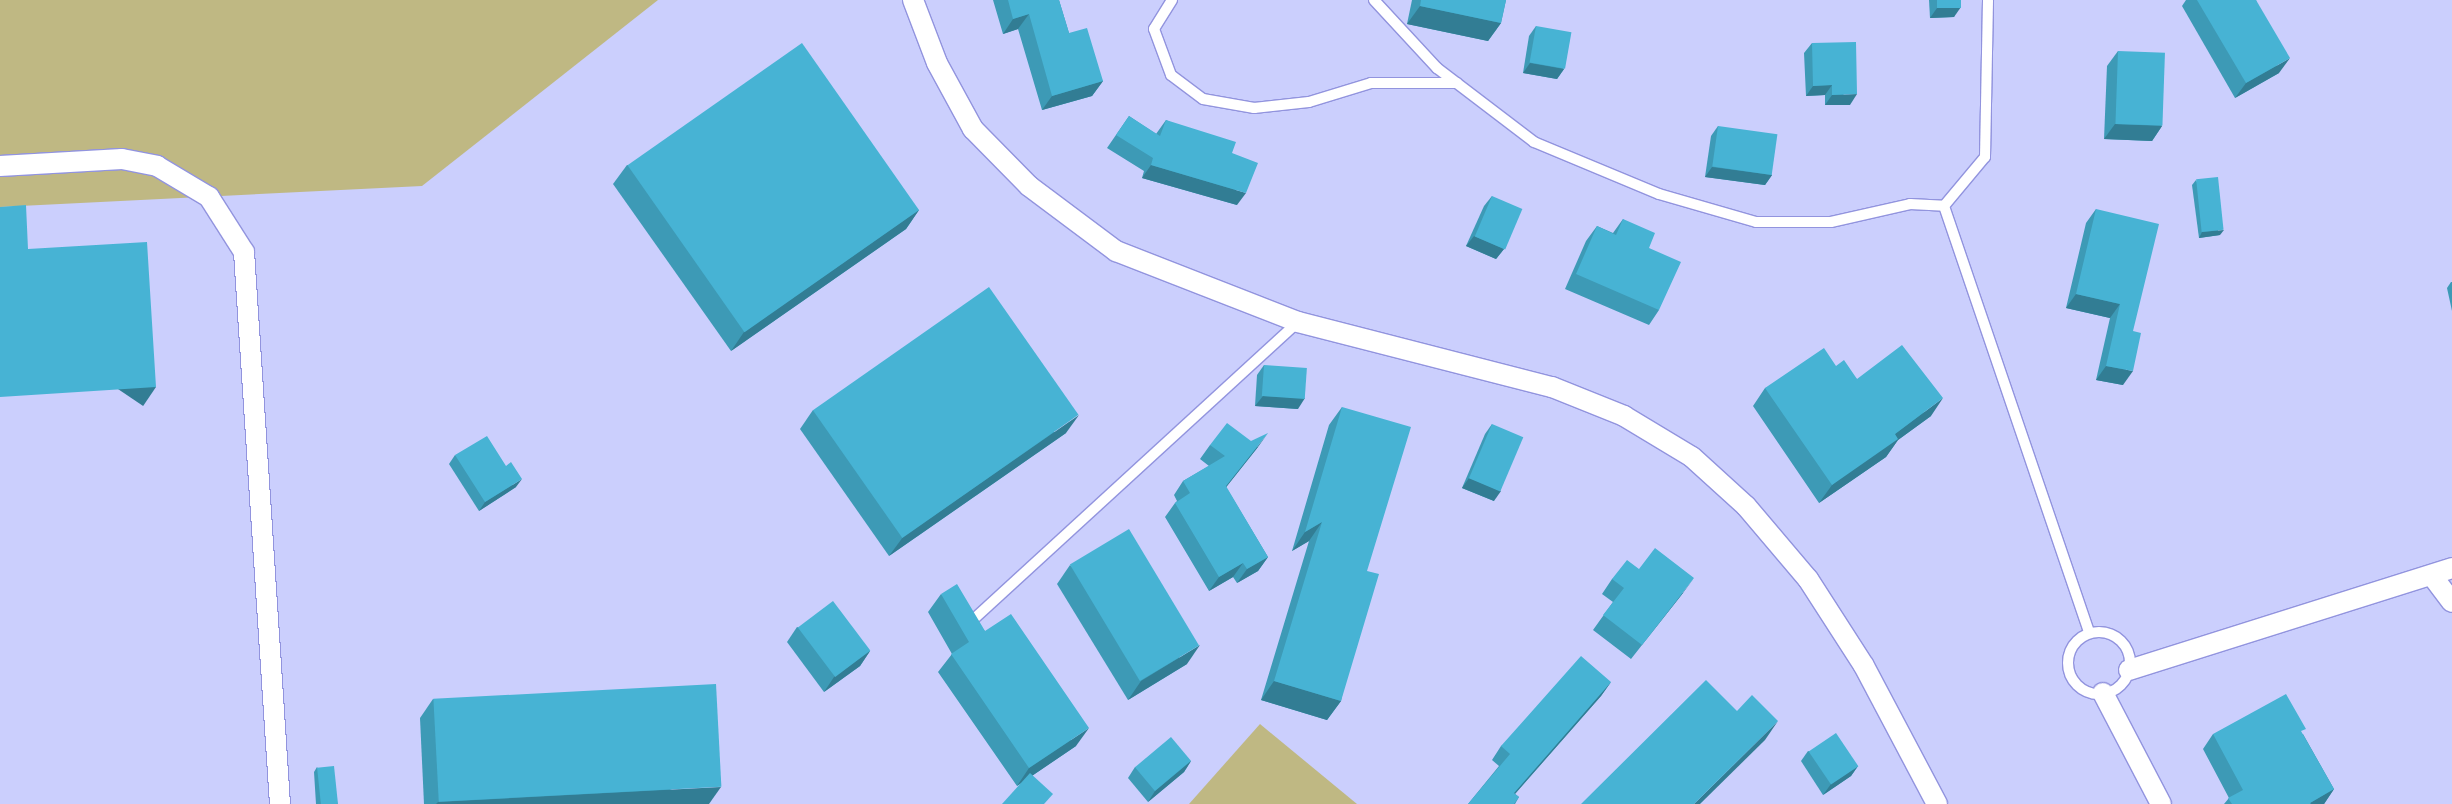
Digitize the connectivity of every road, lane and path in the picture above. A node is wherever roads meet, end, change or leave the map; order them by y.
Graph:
1 (913, 0) edge
2 (1172, 0) edge
3 (1374, 0) edge
4 (1988, 0) edge
5 (1457, 83) junction
6 (0, 166) edge
7 (1944, 206) junction
8 (1298, 322) junction
9 (2452, 568) edge
10 (2434, 577) junction
11 (2452, 602) edge
12 (976, 617) edge
13 (2089, 633) junction
14 (2129, 670) junction
15 (2103, 693) junction
16 (280, 804) edge
17 (1937, 804) edge
18 (2161, 804) edge

1 - 8 street
2 - 5 lane
3 - 5 lane
4 - 7 lane
5 - 7 lane
6 - 16 street
7 - 13 lane
8 - 12 lane
8 - 17 street
9 - 10 street
10 - 11 street
10 - 14 street
13 - 14 lane
13 - 15 lane
14 - 15 lane
15 - 18 street

